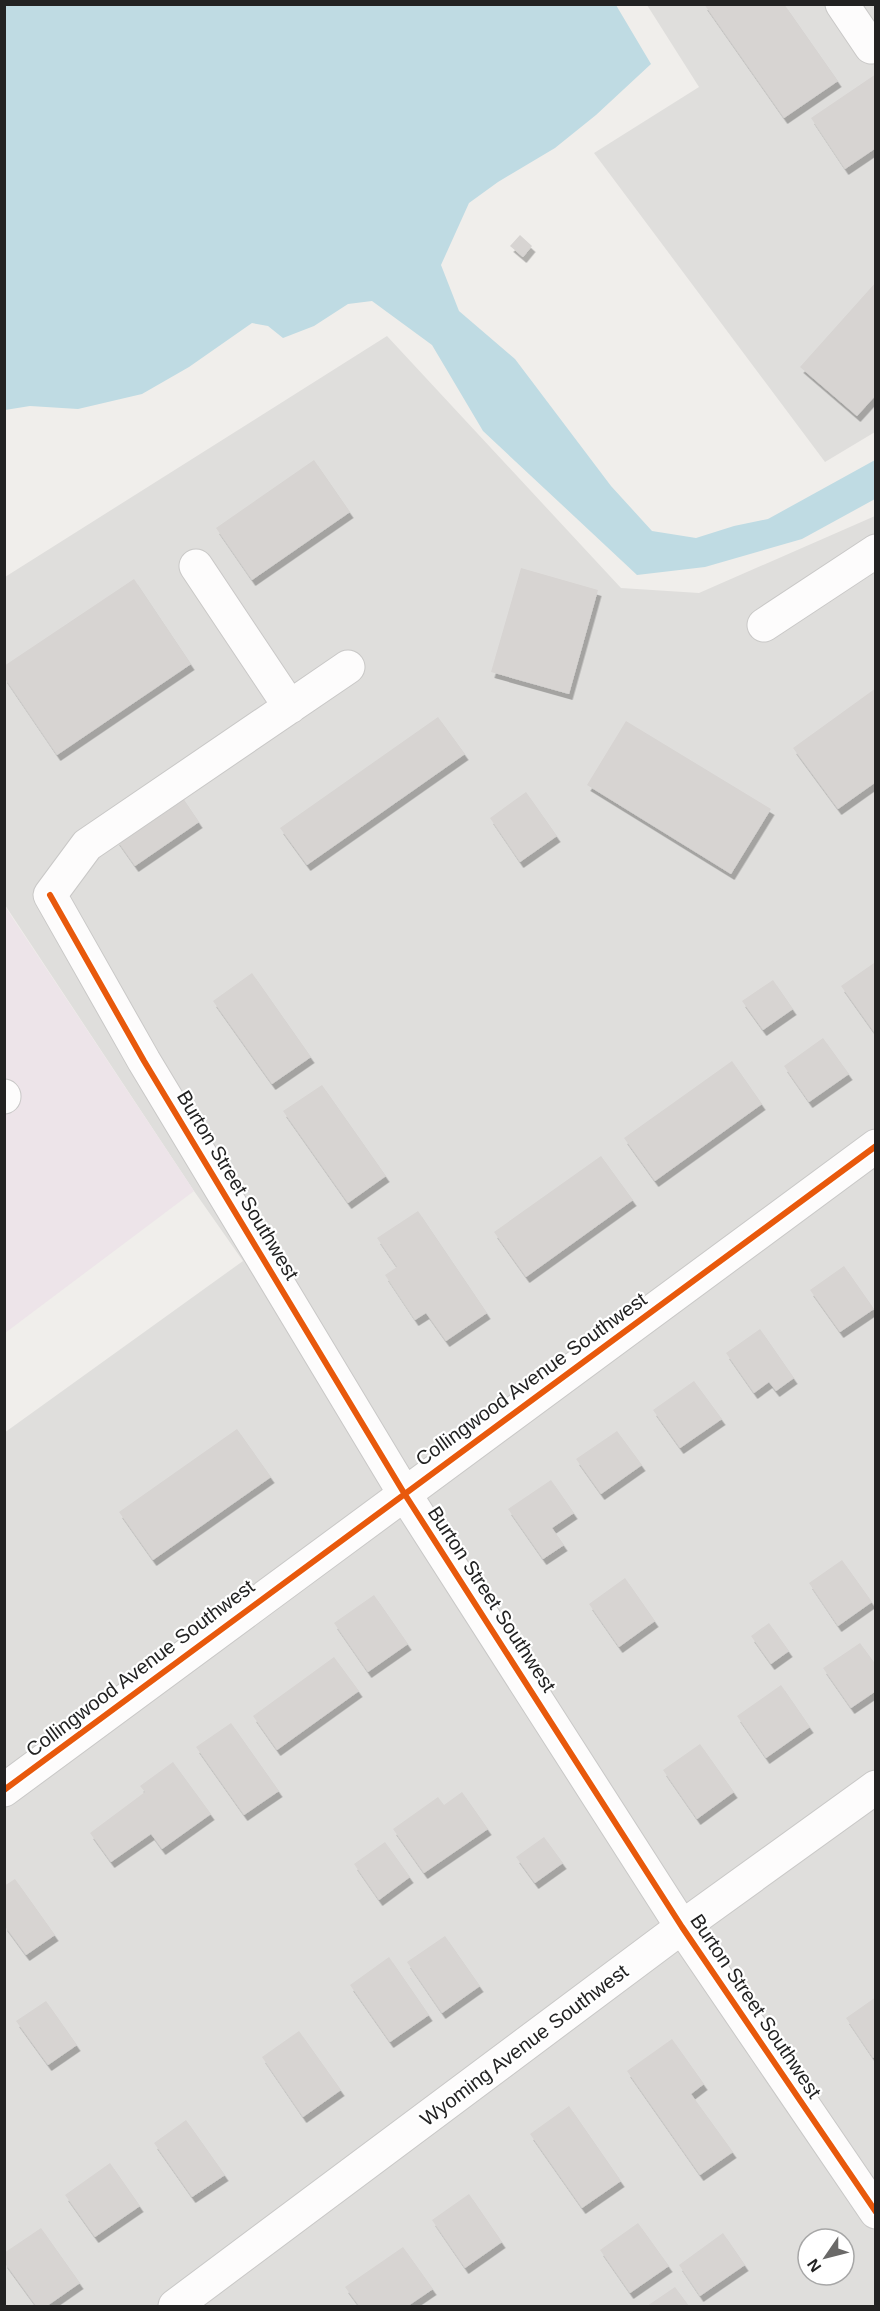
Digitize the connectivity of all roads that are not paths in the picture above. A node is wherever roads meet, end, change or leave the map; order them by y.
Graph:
1 (842, 4) edge
2 (871, 47) dead end
3 (876, 551) edge
4 (196, 566) dead end
5 (764, 625) dead end
6 (348, 667) dead end
7 (290, 707) junction
8 (876, 1146) edge
9 (404, 1493) junction
10 (876, 1787) edge
11 (4, 1790) edge
12 (682, 1927) junction
13 (876, 2212) edge
14 (175, 2307) edge

1 - 2 street
3 - 5 street
4 - 7 street
6 - 7 street
7 - 9 street, Burton Street Southwest
8 - 9 street, Collingwood Avenue Southwest
9 - 11 street, Collingwood Avenue Southwest
9 - 12 street, Burton Street Southwest
10 - 12 street, Wyoming Avenue Southwest
12 - 13 street, Burton Street Southwest
12 - 14 street, Wyoming Avenue Southwest

